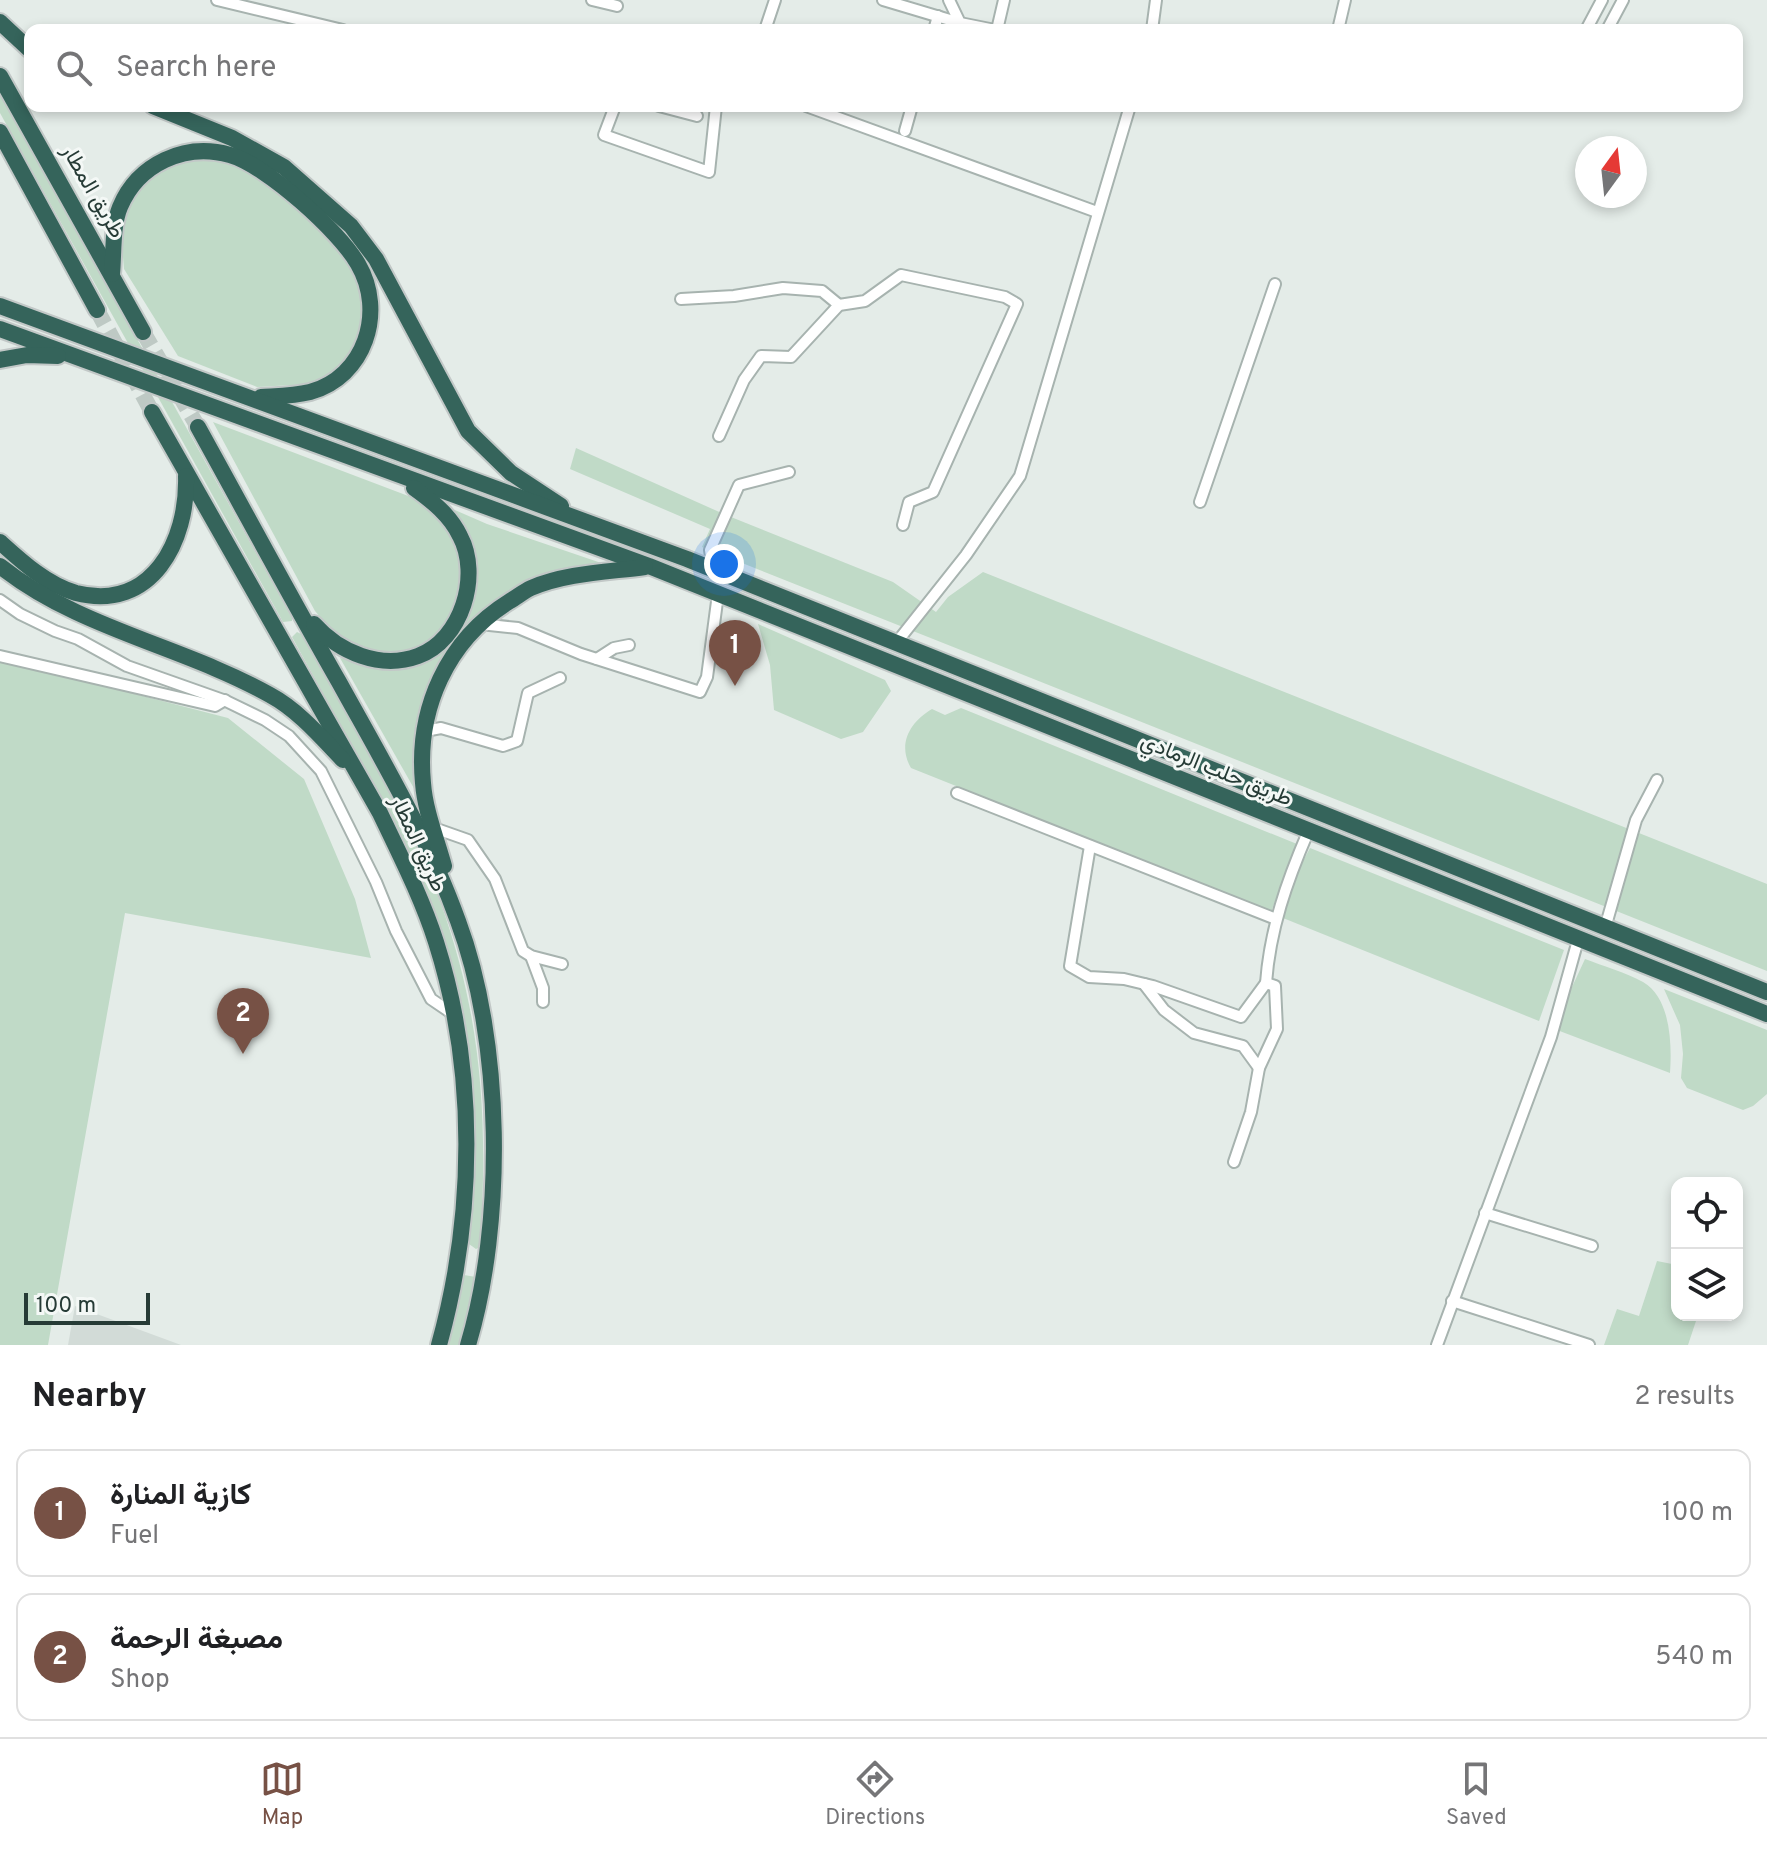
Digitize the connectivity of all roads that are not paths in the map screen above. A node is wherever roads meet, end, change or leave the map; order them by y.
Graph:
1 (217, 0) edge
2 (592, 0) edge
3 (775, 0) edge
4 (883, 0) edge
5 (949, 0) edge
6 (1004, 0) edge
7 (1156, 0) edge
8 (1345, 0) edge
9 (1602, 0) edge
10 (1623, 0) edge
11 (617, 6) dead end
12 (938, 16) junction
13 (0, 22) edge
14 (960, 23) junction
15 (318, 24) edge
16 (767, 24) edge
17 (936, 24) edge
18 (965, 24) edge
19 (998, 24) edge
20 (1153, 24) edge
21 (1339, 24) edge
22 (1589, 24) edge
23 (1610, 24) edge
24 (24, 44) edge
25 (0, 76) edge
26 (168, 112) edge
27 (613, 112) edge
28 (682, 112) edge
29 (715, 112) edge
30 (822, 112) edge
31 (910, 112) edge
32 (1128, 112) edge
33 (697, 116) dead end
34 (905, 131) dead end
35 (0, 132) edge
36 (1097, 212) junction
37 (112, 274) junction
38 (1275, 284) dead end
39 (681, 299) dead end
40 (839, 305) junction
41 (0, 306) edge
42 (97, 310) tunnel mouth
43 (0, 329) edge
44 (143, 332) tunnel mouth
45 (73, 357) junction
46 (0, 360) edge
47 (253, 397) junction
48 (152, 412) tunnel mouth
49 (198, 427) tunnel mouth
50 (719, 436) dead end
51 (789, 472) dead end
52 (186, 475) junction
53 (400, 477) junction
54 (1200, 502) dead end
55 (903, 525) dead end
56 (0, 542) edge
57 (687, 559) junction
58 (0, 566) edge
59 (649, 566) junction
60 (713, 570) junction
61 (718, 594) junction
62 (0, 600) edge
63 (294, 602) junction
64 (305, 622) junction
65 (478, 624) junction
66 (278, 634) junction
67 (892, 640) junction
68 (629, 645) dead end
69 (0, 656) edge
70 (597, 659) junction
71 (560, 678) dead end
72 (225, 700) junction
73 (291, 710) junction
74 (425, 731) junction
75 (289, 736) junction
76 (360, 778) junction
77 (1657, 780) dead end
78 (957, 793) dead end
79 (434, 828) junction
80 (1308, 832) junction
81 (1090, 846) junction
82 (1276, 919) junction
83 (459, 922) junction
84 (1605, 928) junction
85 (1578, 940) junction
86 (531, 956) junction
87 (562, 964) dead end
88 (1266, 983) junction
89 (1144, 984) junction
90 (1767, 992) edge
91 (543, 1002) dead end
92 (453, 1014) junction
93 (1767, 1014) edge
94 (1259, 1068) junction
95 (1234, 1162) dead end
96 (1485, 1213) junction
97 (1592, 1246) dead end
98 (458, 1256) junction
99 (486, 1262) junction
100 (1452, 1301) junction
101 (439, 1345) edge
102 (468, 1345) edge
103 (1437, 1345) edge
104 (1589, 1345) edge

1 - 15 street
2 - 11 street
3 - 16 street
4 - 12 street
5 - 14 street
6 - 19 street
7 - 20 street
8 - 21 street
9 - 22 street
10 - 23 street
12 - 14 street
12 - 17 street
13 - 24 highway
14 - 18 street
25 - 37 highway, طريق المطار
26 - 57 highway
27 - 29 street
28 - 33 street
30 - 36 street
31 - 34 street
32 - 36 street
35 - 42 highway
36 - 67 street
37 - 44 highway, طريق المطار
37 - 47 highway
38 - 54 street
39 - 40 street
40 - 50 street
40 - 55 street
41 - 47 highway
43 - 45 highway, طريق حلب الرمادي
45 - 46 highway
45 - 53 highway, طريق حلب الرمادي
47 - 57 highway
48 - 52 highway, طريق المطار
49 - 63 highway, طريق المطار
51 - 60 street
52 - 56 highway
52 - 66 highway, طريق المطار
53 - 59 highway, طريق حلب الرمادي
53 - 63 highway
57 - 60 highway, طريق حلب الرمادي
58 - 73 highway
59 - 61 highway, طريق حلب الرمادي
59 - 65 highway
60 - 67 highway, طريق حلب الرمادي
61 - 70 street
61 - 80 highway, طريق حلب الرمادي
62 - 72 street
63 - 64 highway, طريق المطار
64 - 66 highway
64 - 83 highway, طريق المطار
65 - 70 street
65 - 74 highway
66 - 76 highway, طريق المطار
67 - 84 highway, طريق حلب الرمادي
68 - 70 street
69 - 72 street
71 - 74 street
72 - 75 street
73 - 75 street
73 - 76 highway
74 - 79 highway
75 - 92 street
76 - 92 highway, طريق المطار
77 - 84 street
78 - 81 street
79 - 83 highway
79 - 86 street
80 - 82 street
80 - 85 highway, طريق حلب الرمادي
81 - 82 street
81 - 89 street
82 - 88 street
83 - 99 highway, طريق المطار
84 - 90 highway, طريق حلب الرمادي
85 - 93 highway, طريق حلب الرمادي
85 - 96 street
86 - 87 street
86 - 91 street
88 - 89 street
88 - 94 street
89 - 94 street
92 - 98 highway, طريق المطار
94 - 95 street
96 - 97 street
96 - 100 street
98 - 99 highway
98 - 101 highway, طريق المطار
99 - 102 highway, طريق المطار
100 - 103 street
100 - 104 street

